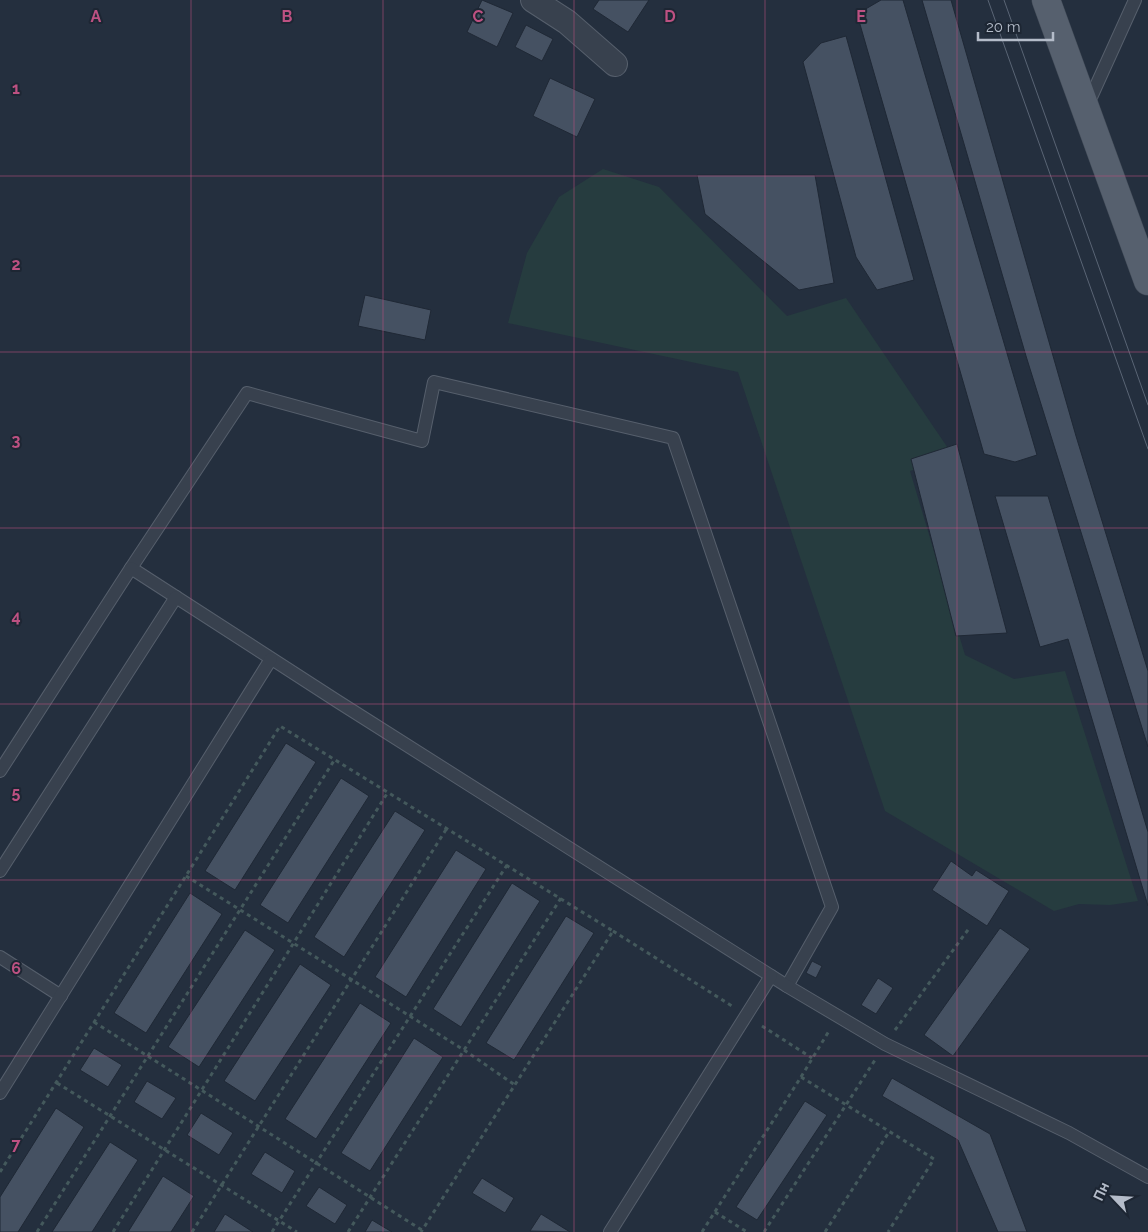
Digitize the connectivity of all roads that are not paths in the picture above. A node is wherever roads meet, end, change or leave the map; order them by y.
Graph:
1 (533, 0) edge
2 (1046, 0) edge
3 (1135, 0) edge
4 (615, 64) dead end
5 (1086, 109) junction
6 (1148, 281) edge
7 (131, 568) junction
8 (176, 597) junction
9 (271, 659) junction
10 (0, 771) edge
11 (0, 871) edge
12 (0, 957) edge
13 (771, 976) junction
14 (786, 986) junction
15 (61, 996) junction
16 (0, 1093) edge
17 (1148, 1177) edge
18 (610, 1232) edge

1 - 4 street
2 - 5 main road
3 - 5 lane
5 - 6 main road
7 - 8 lane
7 - 10 lane
7 - 14 lane
8 - 9 lane
8 - 11 lane
9 - 13 lane
9 - 15 lane
12 - 15 lane
13 - 14 lane
13 - 18 lane
14 - 17 lane
15 - 16 lane

